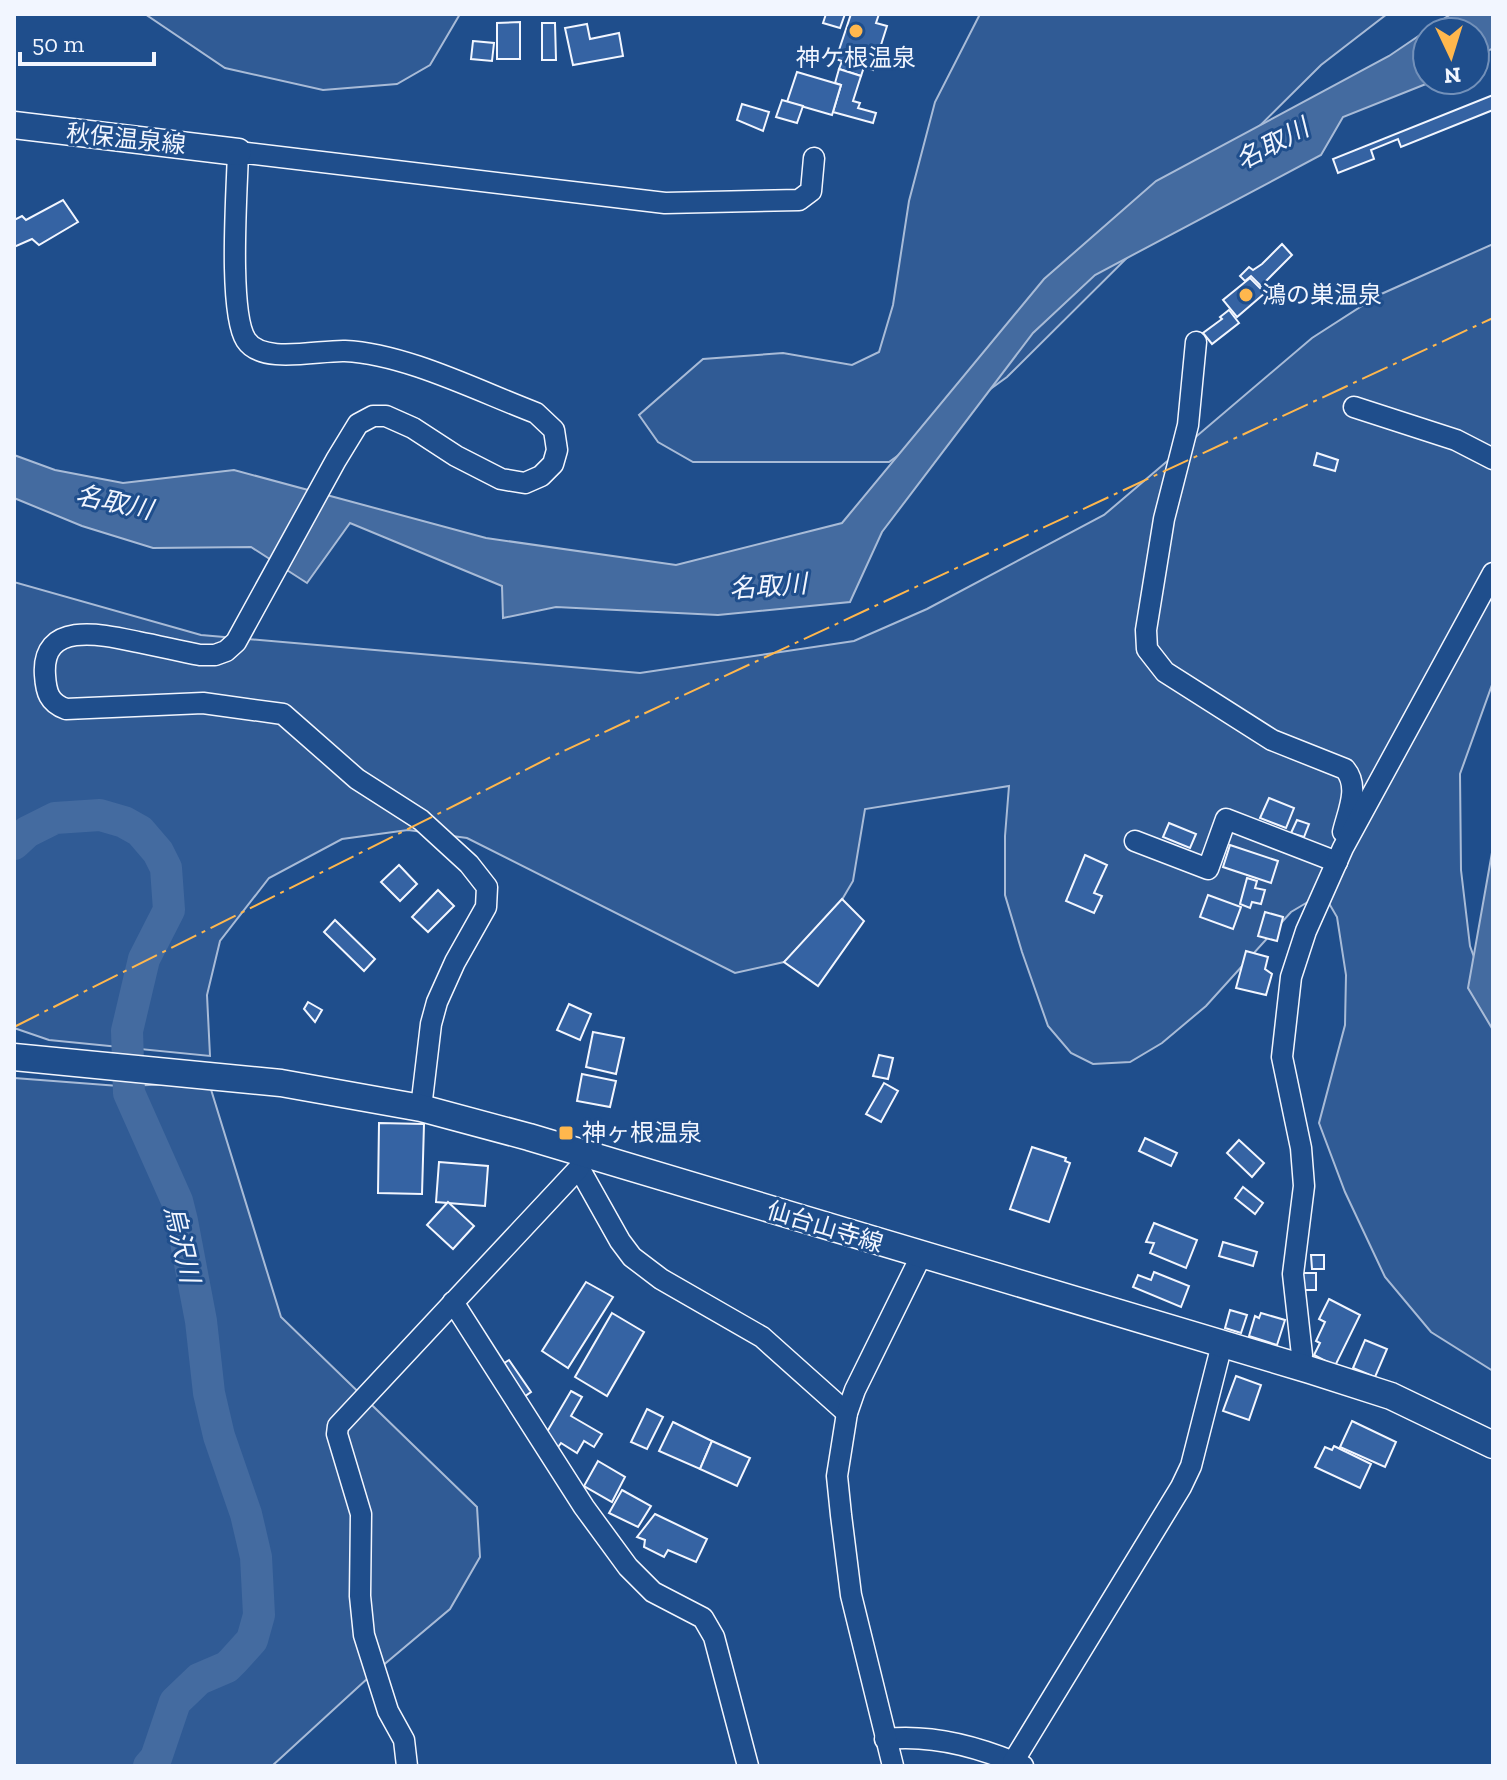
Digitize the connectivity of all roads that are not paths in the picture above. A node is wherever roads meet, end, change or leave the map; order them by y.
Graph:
1 (14, 125) edge
2 (238, 152) junction
3 (814, 158) dead end
4 (1196, 342) dead end
5 (1354, 407) dead end
6 (1493, 459) edge
7 (1493, 573) edge
8 (1135, 841) dead end
9 (1340, 855) junction
10 (14, 1057) edge
11 (421, 1108) junction
12 (580, 1161) junction
13 (921, 1256) junction
14 (453, 1302) junction
15 (1222, 1344) junction
16 (1297, 1367) junction
17 (847, 1413) junction
18 (1493, 1445) edge
19 (885, 1739) junction
20 (1018, 1764) edge
21 (407, 1766) edge
22 (748, 1766) edge
23 (893, 1766) edge

1 - 2 main road, 秋保温泉線
2 - 3 street
2 - 11 street
4 - 9 street
5 - 6 street
7 - 9 street
8 - 9 street
9 - 16 street
10 - 11 main road, 仙台山寺線
11 - 12 main road, 仙台山寺線
12 - 13 main road, 仙台山寺線
12 - 14 street
12 - 17 street
13 - 15 main road, 仙台山寺線
13 - 17 street
14 - 21 street
14 - 22 street
15 - 16 main road, 仙台山寺線
15 - 20 street
16 - 18 main road, 仙台山寺線
17 - 19 street
19 - 20 street
19 - 23 street

